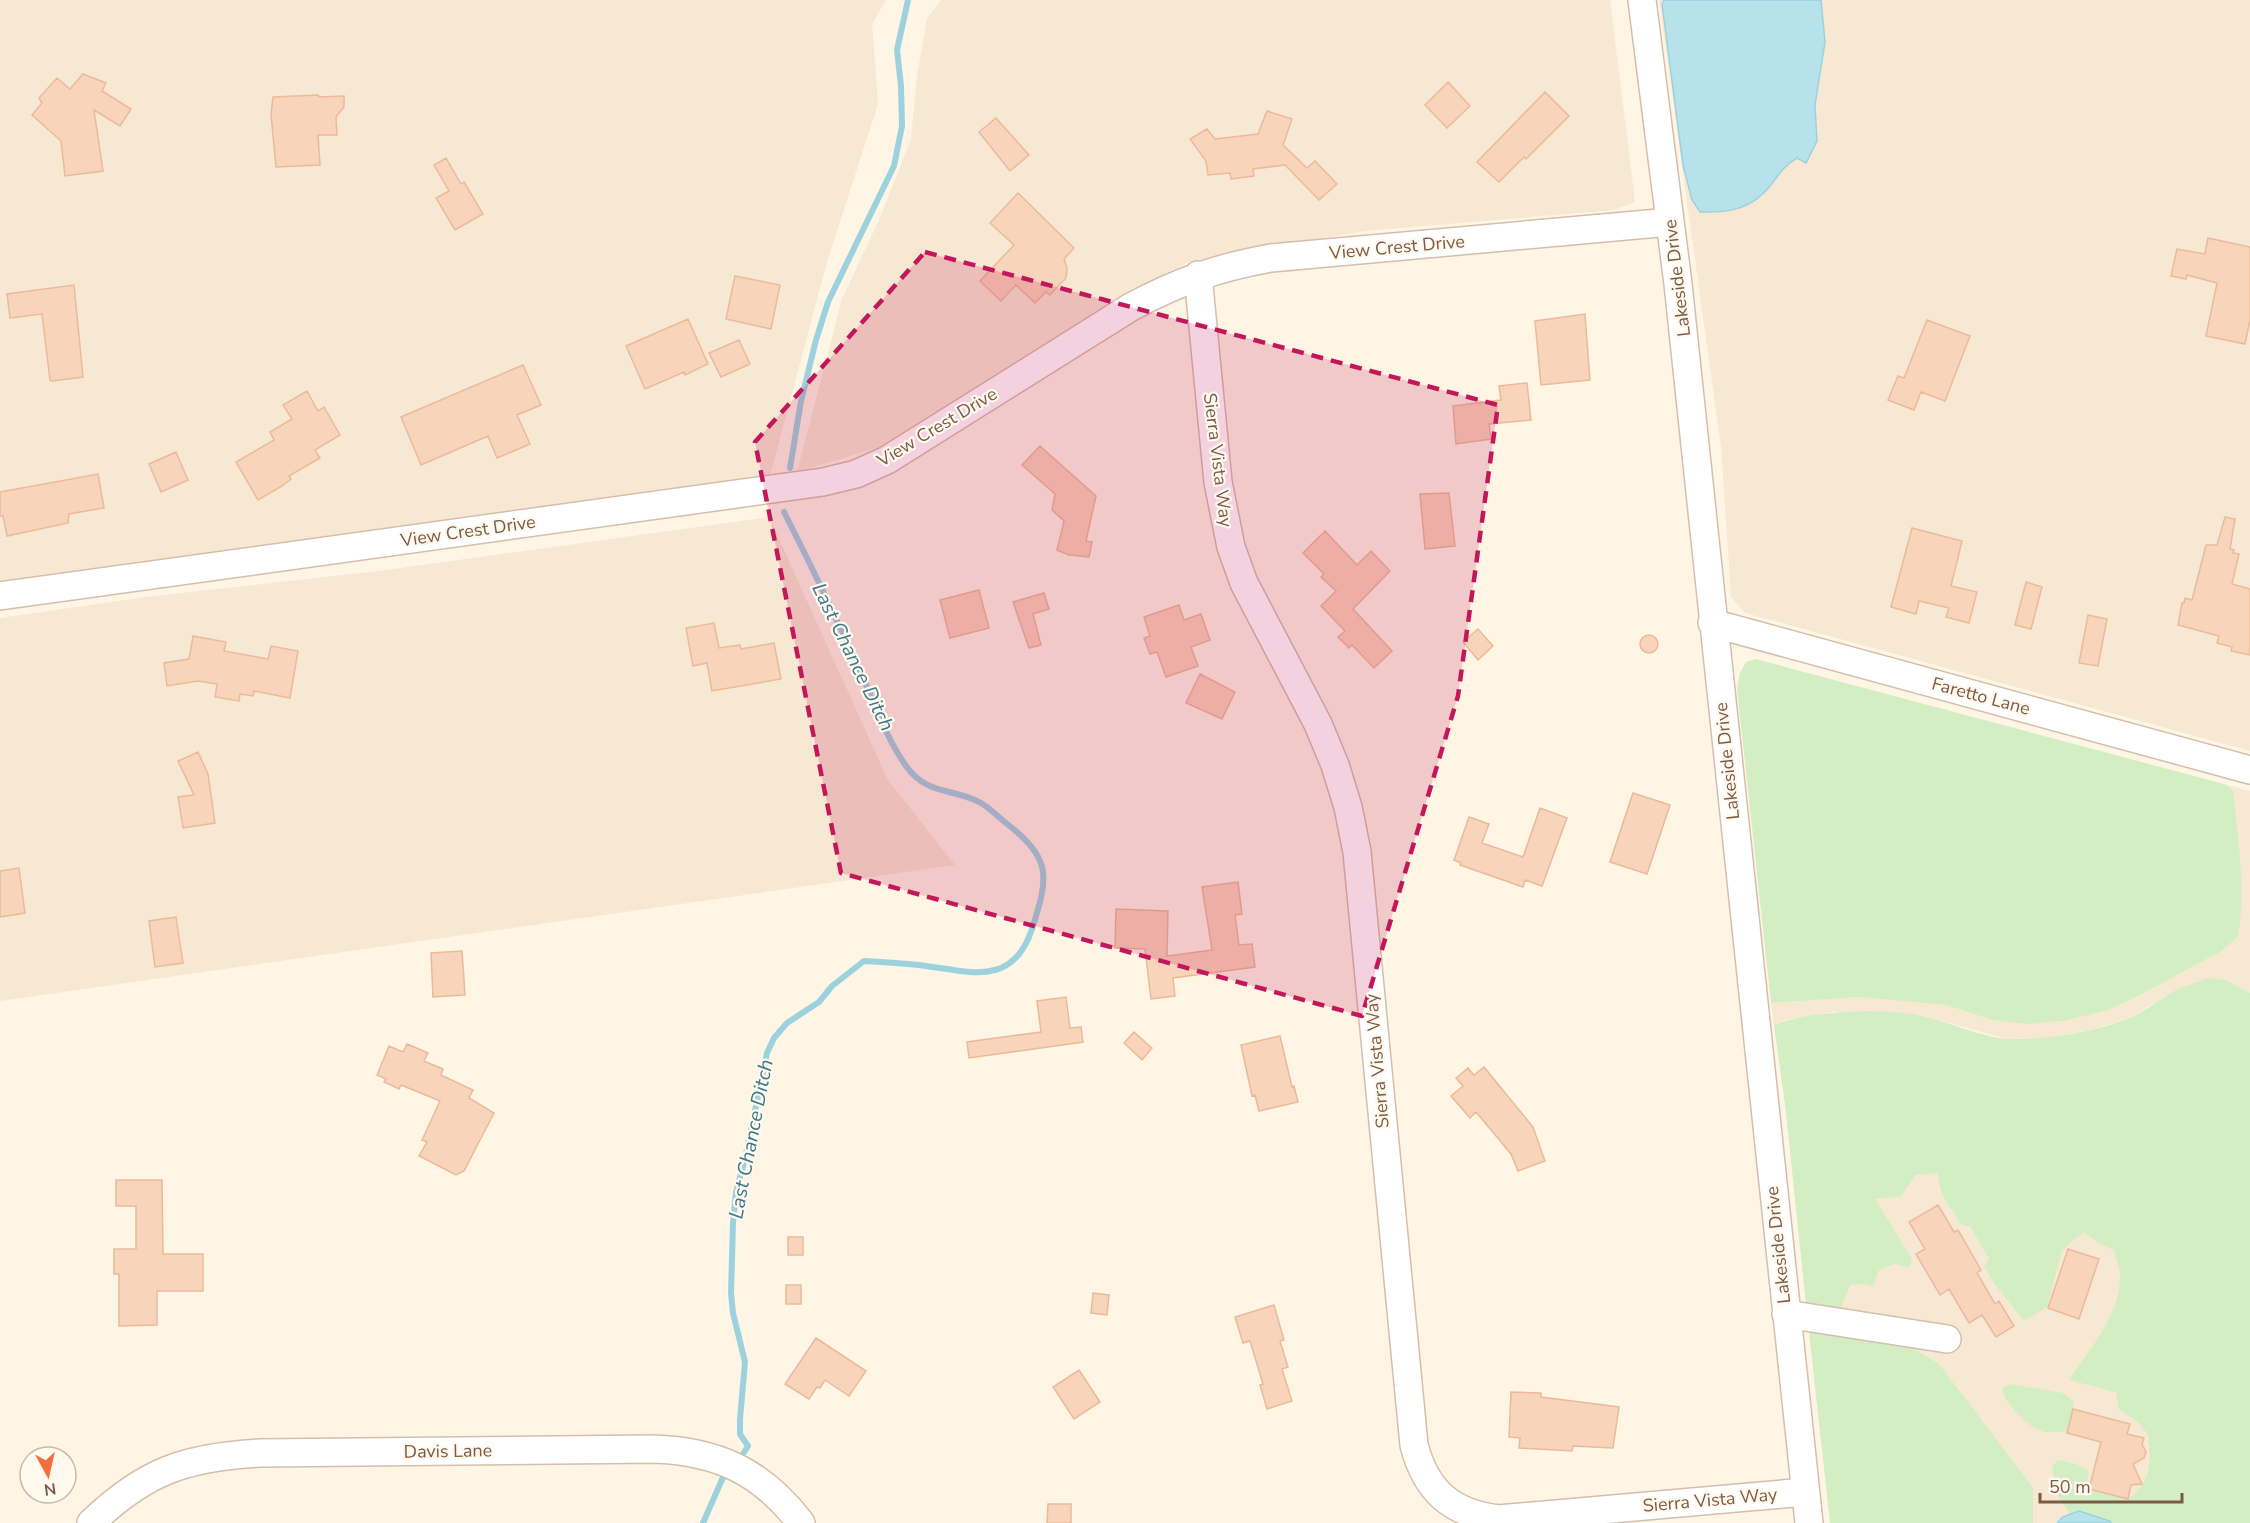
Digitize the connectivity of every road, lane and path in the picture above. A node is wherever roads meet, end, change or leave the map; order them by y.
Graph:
1 (1642, 0) edge
2 (1670, 222) junction
3 (1198, 275) junction
4 (0, 596) edge
5 (1712, 623) junction
6 (2250, 770) edge
7 (1786, 1314) junction
8 (1947, 1339) dead end
9 (1805, 1492) junction
10 (91, 1523) edge
11 (801, 1523) edge
12 (1809, 1523) edge

1 - 2 street, Lakeside Drive
2 - 3 street, View Crest Drive
2 - 5 street, Lakeside Drive
3 - 4 street, View Crest Drive
3 - 9 street, Sierra Vista Way
5 - 6 street, Faretto Lane
5 - 7 street, Lakeside Drive
7 - 8 street
7 - 9 street, Lakeside Drive
9 - 12 street, Lakeside Drive
10 - 11 street, Davis Lane

